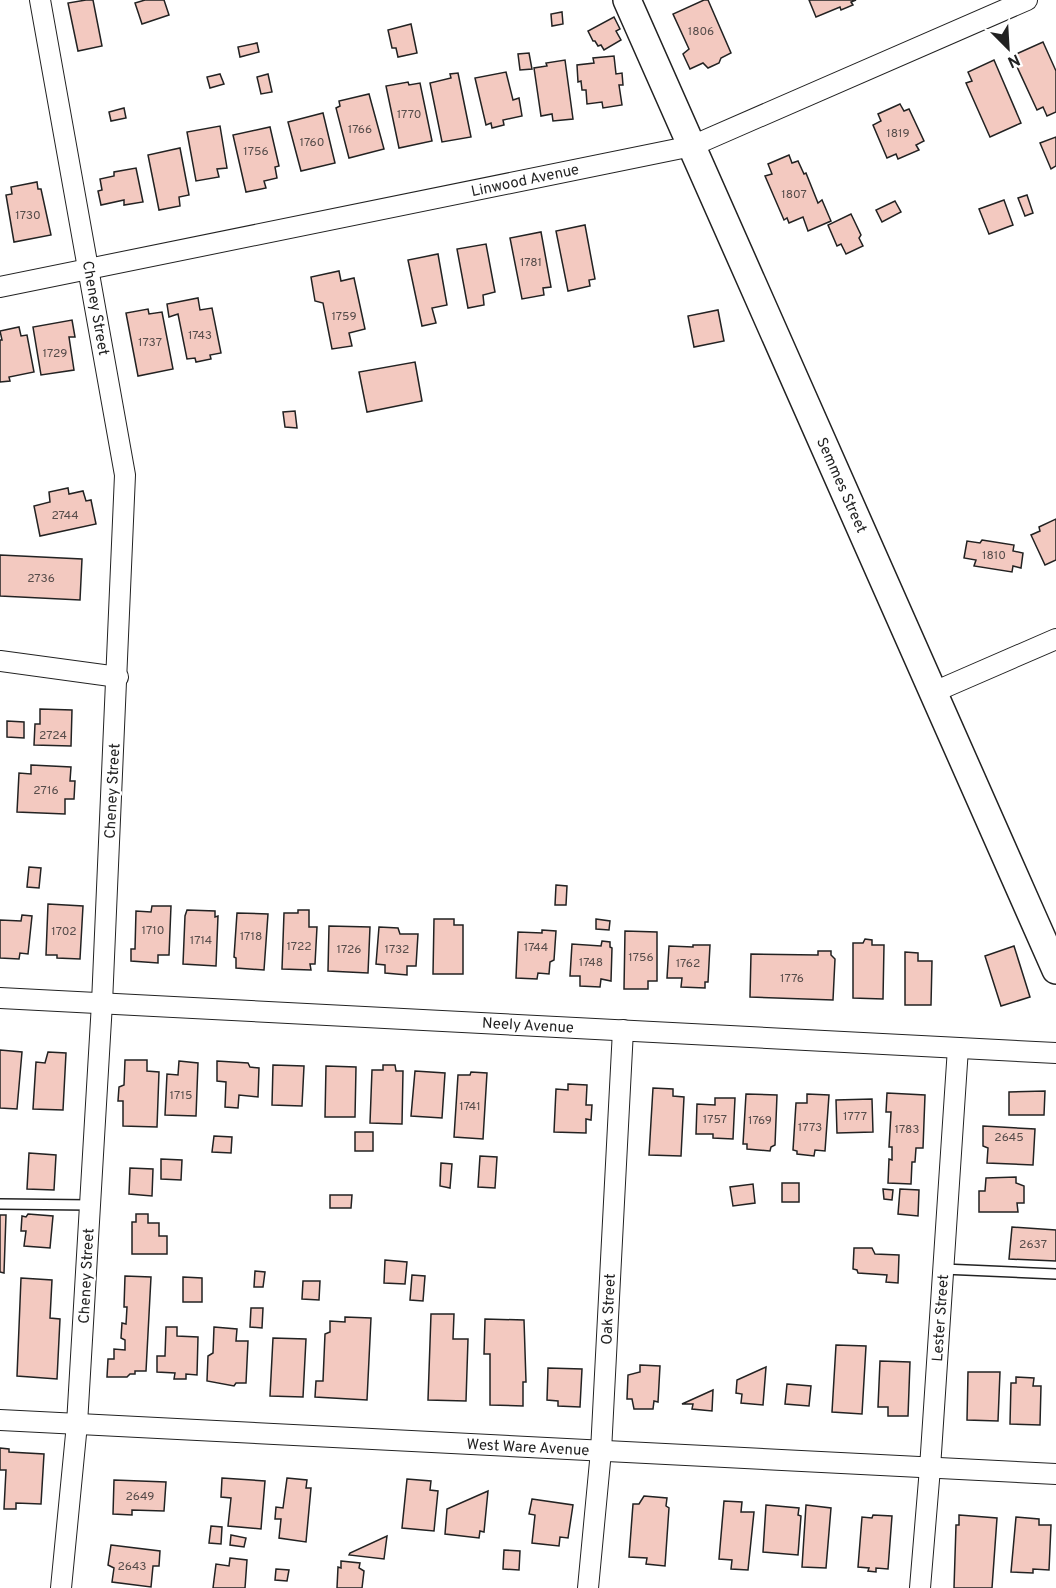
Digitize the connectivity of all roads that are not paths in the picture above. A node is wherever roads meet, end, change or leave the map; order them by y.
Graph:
1 (40, 0) edge
2 (627, 0) edge
3 (1027, 0) edge
4 (692, 146) junction
5 (89, 269) junction
6 (0, 287) edge
7 (1056, 639) edge
8 (0, 661) edge
9 (118, 677) junction
10 (934, 692) junction
11 (1056, 970) edge
12 (0, 998) edge
13 (102, 1003) junction
14 (623, 1030) junction
15 (958, 1048) junction
16 (1056, 1053) edge
17 (0, 1204) edge
18 (90, 1205) junction
19 (943, 1269) junction
20 (1056, 1274) edge
21 (0, 1420) edge
22 (77, 1424) junction
23 (601, 1451) junction
24 (930, 1468) junction
25 (1056, 1474) edge
26 (61, 1588) edge
27 (588, 1588) edge
28 (920, 1588) edge

1 - 5 street, Cheney Street
2 - 4 street, Semmes Street
3 - 4 street, Linwood Avenue
4 - 5 street, Linwood Avenue
4 - 10 street, Semmes Street
5 - 6 street, Linwood Avenue
5 - 9 street, Cheney Street
7 - 10 street
8 - 9 street
9 - 13 street, Cheney Street
10 - 11 street, Semmes Street
12 - 13 street, Neely Avenue
13 - 14 street, Neely Avenue
13 - 18 street, Cheney Street
14 - 15 street, Neely Avenue
14 - 23 street, Oak Street
15 - 16 street, Neely Avenue
15 - 19 street, Lester Street
17 - 18 lane
18 - 22 street, Cheney Street
19 - 20 lane
19 - 24 street, Lester Street
21 - 22 street, West Ware Avenue
22 - 23 street, West Ware Avenue
22 - 26 street, Cheney Street
23 - 24 street, West Ware Avenue
23 - 27 street, Oak Street
24 - 25 street, West Ware Avenue
24 - 28 street, Lester Street

